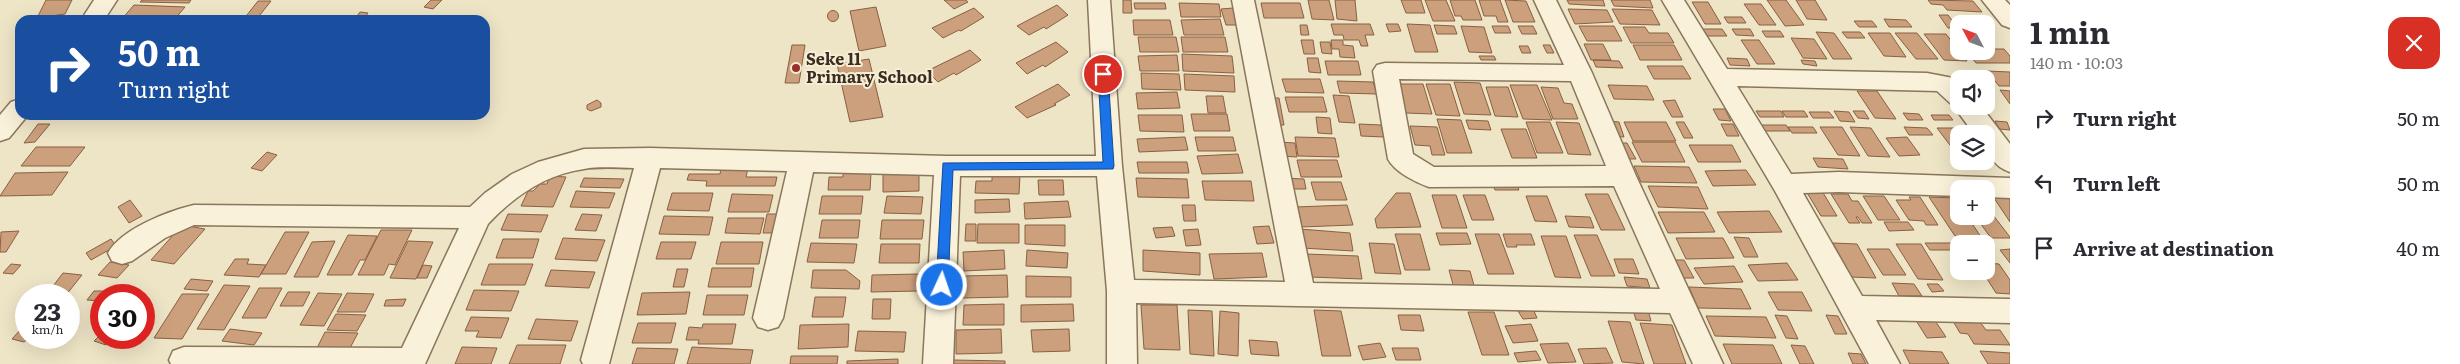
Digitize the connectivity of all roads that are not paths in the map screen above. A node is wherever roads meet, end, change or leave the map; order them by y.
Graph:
1 (106, 0) edge
2 (1099, 0) edge
3 (1243, 0) edge
4 (1545, 0) edge
5 (1672, 0) edge
6 (1993, 0) edge
7 (96, 15) edge
8 (2010, 20) edge
9 (1580, 73) junction
10 (1719, 76) junction
11 (1950, 89) edge
12 (15, 114) edge
13 (1974, 115) edge
14 (0, 132) edge
15 (650, 158) junction
16 (802, 162) junction
17 (2010, 162) edge
18 (947, 166) junction
19 (1109, 166) junction
20 (1623, 176) junction
21 (1784, 184) junction
22 (2010, 188) edge
23 (477, 218) junction
24 (122, 253) dead end
25 (1121, 292) junction
26 (1301, 294) junction
27 (1679, 301) junction
28 (1854, 308) junction
29 (2010, 311) edge
30 (768, 318) dead end
31 (184, 360) dead end
32 (596, 360) dead end
33 (410, 362) edge
34 (938, 364) edge
35 (1122, 364) edge
36 (1708, 364) edge
37 (1885, 364) edge

1 - 7 street
2 - 19 street
3 - 26 street
4 - 9 street
5 - 10 street
6 - 8 street
9 - 20 street
9 - 20 street
10 - 11 street
10 - 21 street
12 - 14 street
13 - 17 street
15 - 16 street
15 - 23 street
15 - 32 street
16 - 18 street
16 - 30 street
18 - 19 street
18 - 34 street
19 - 25 street
20 - 27 street
21 - 22 street
21 - 28 street
23 - 24 street
23 - 33 street
25 - 26 street
25 - 35 street
26 - 27 street
27 - 36 street
28 - 29 street
28 - 37 street
31 - 33 street

